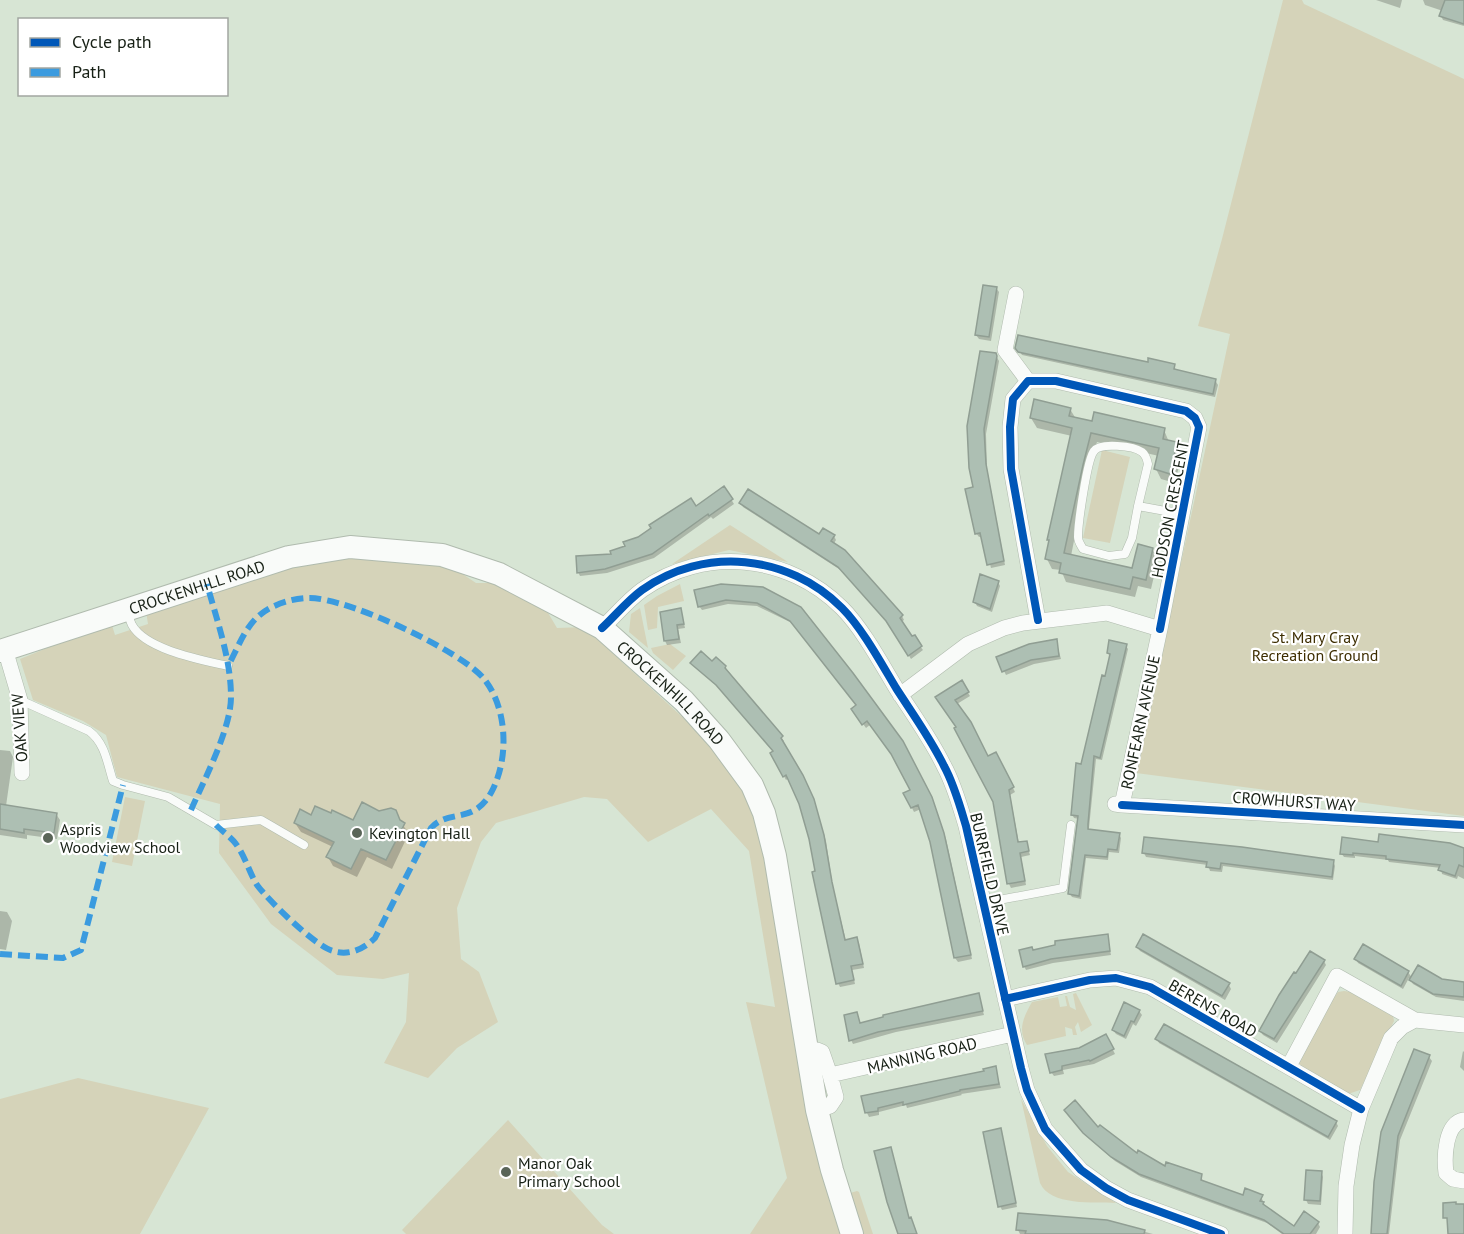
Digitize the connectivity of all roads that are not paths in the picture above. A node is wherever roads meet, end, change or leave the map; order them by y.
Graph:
1 (1016, 294) dead end
2 (1028, 381) junction
3 (1138, 506) junction
4 (1182, 514) junction
5 (127, 610) junction
6 (1038, 620) junction
7 (602, 628) junction
8 (1160, 629) junction
9 (3, 650) edge
10 (228, 666) dead end
11 (900, 695) junction
12 (20, 700) junction
13 (22, 773) dead end
14 (1119, 804) joint
15 (1071, 825) dead end
16 (1464, 825) edge
17 (304, 845) dead end
18 (983, 903) junction
19 (1005, 999) junction
20 (1415, 1020) junction
21 (1464, 1025) edge
22 (1013, 1034) junction
23 (806, 1050) junction
24 (1289, 1066) junction
25 (830, 1075) junction
26 (1361, 1109) junction
27 (817, 1110) junction
28 (1464, 1120) edge
29 (1464, 1181) edge
30 (852, 1234) edge
31 (1221, 1234) edge
32 (1345, 1234) edge

1 - 2 street
2 - 4 street, HODSON CRESCENT
2 - 6 street
3 - 3 lane
3 - 4 lane
4 - 8 street, HODSON CRESCENT
5 - 7 main road, CROCKENHILL ROAD
5 - 9 main road, CROCKENHILL ROAD
5 - 10 lane
6 - 8 street
6 - 11 street
7 - 11 street, BURRFIELD DRIVE
7 - 23 main road, CROCKENHILL ROAD
8 - 14 street, RONFEARN AVENUE
9 - 12 street, OAK VIEW
11 - 18 street, BURRFIELD DRIVE
12 - 13 street, OAK VIEW
12 - 17 lane
14 - 16 street, CROWHURST WAY
15 - 18 lane
18 - 19 street, BURRFIELD DRIVE
19 - 22 street, BURRFIELD DRIVE
19 - 24 street, BERENS ROAD
20 - 21 street
20 - 24 street
20 - 26 street
22 - 25 street, MANNING ROAD
22 - 31 street, BURRFIELD DRIVE
23 - 25 street
23 - 27 main road, CROCKENHILL ROAD
24 - 26 street, BERENS ROAD
25 - 27 street
26 - 32 street
27 - 30 main road, CROCKENHILL ROAD
28 - 29 street

